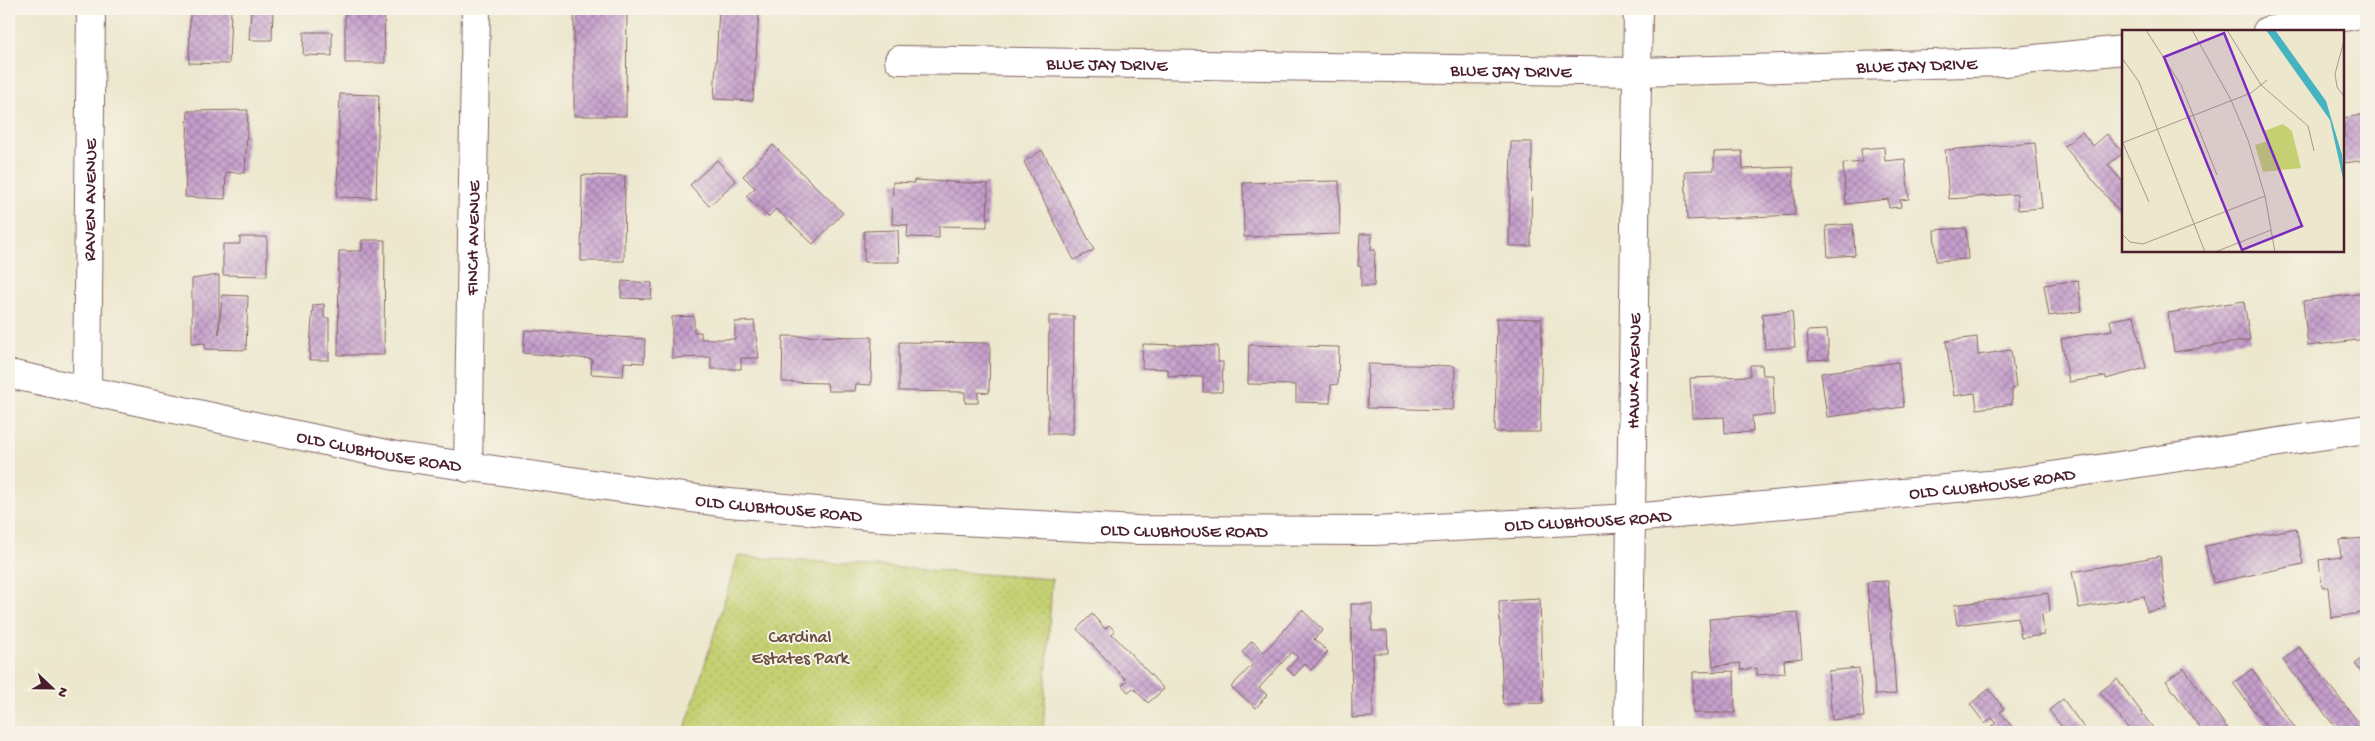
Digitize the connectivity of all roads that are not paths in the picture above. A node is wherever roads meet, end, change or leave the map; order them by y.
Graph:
1 (91, 9) edge
2 (476, 9) edge
3 (1638, 9) edge
4 (2366, 13) edge
5 (2272, 30) edge
6 (2122, 50) edge
7 (900, 60) dead end
8 (1637, 72) junction
9 (9, 374) edge
10 (87, 390) junction
11 (2366, 429) edge
12 (468, 468) junction
13 (1632, 518) junction
14 (1628, 732) edge

1 - 10 street, RAVEN AVENUE
2 - 12 street, FINCH AVENUE
3 - 8 street, HAWK AVENUE
4 - 5 street
6 - 8 street, BLUE JAY DRIVE
7 - 8 street, BLUE JAY DRIVE
8 - 13 street, HAWK AVENUE
9 - 10 street, OLD CLUBHOUSE ROAD
10 - 12 street, OLD CLUBHOUSE ROAD
11 - 13 street, OLD CLUBHOUSE ROAD
12 - 13 street, OLD CLUBHOUSE ROAD
13 - 14 street, HAWK AVENUE

